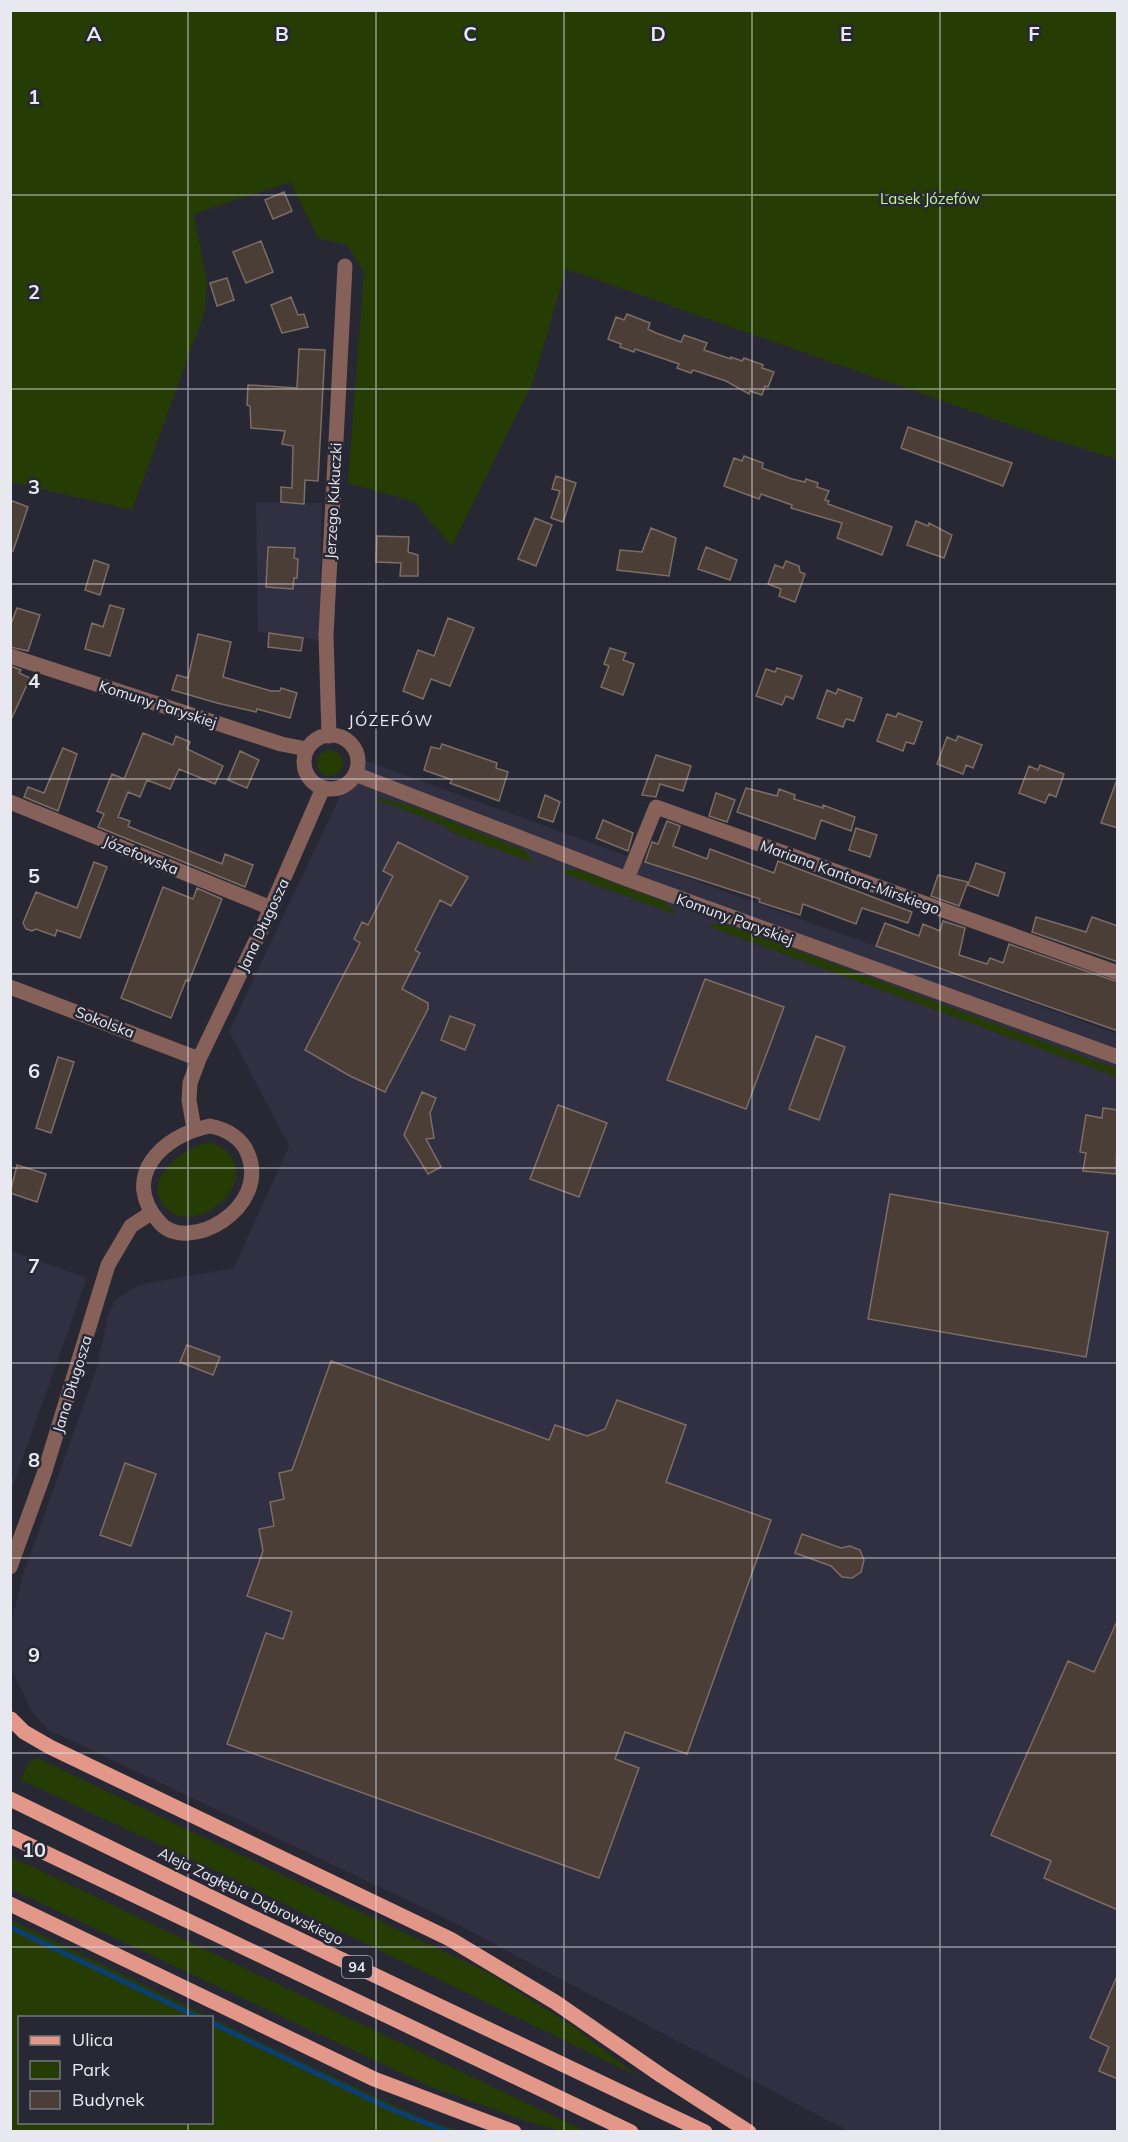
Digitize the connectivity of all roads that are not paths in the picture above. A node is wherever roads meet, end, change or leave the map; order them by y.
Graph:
1 (345, 266) dead end
2 (10, 656) edge
3 (329, 736) junction
4 (307, 749) junction
5 (355, 774) junction
6 (323, 788) junction
7 (10, 802) edge
8 (627, 879) junction
9 (271, 908) junction
10 (1118, 973) edge
11 (10, 987) edge
12 (1118, 1057) edge
13 (199, 1059) junction
14 (194, 1129) junction
15 (151, 1213) junction
16 (10, 1567) edge
17 (11, 1719) edge
18 (10, 1799) edge
19 (10, 1836) edge
20 (10, 1905) edge
21 (514, 2132) edge
22 (631, 2132) edge
23 (705, 2132) edge
24 (749, 2132) edge

1 - 3 street, Jerzego Kukuczki
2 - 4 street, Komuny Paryskiej
3 - 4 street
3 - 5 street
4 - 6 street
5 - 6 street
5 - 8 street, Komuny Paryskiej
6 - 9 street, Jana Długosza
7 - 9 street, Józefowska
8 - 10 street, Mariana Kantora-Mirskiego
8 - 12 street, Komuny Paryskiej
9 - 13 street, Jana Długosza
11 - 13 street, Sokolska
13 - 14 street, Jana Długosza
14 - 15 street
14 - 15 street
15 - 16 street, Jana Długosza
17 - 24 main road
18 - 23 main road, Aleja Zagłębia Dąbrowskiego / 94
19 - 22 main road, 94
20 - 21 main road

